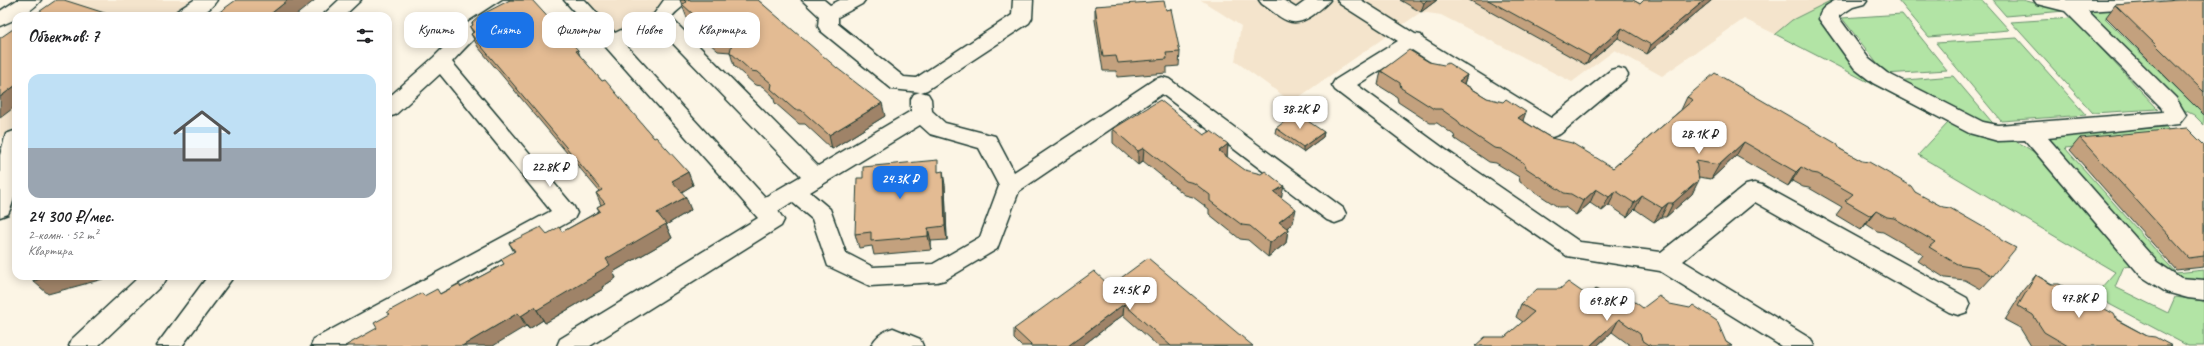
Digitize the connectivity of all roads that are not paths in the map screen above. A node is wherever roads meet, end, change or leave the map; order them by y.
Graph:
1 (30, 0) edge
2 (207, 0) edge
3 (351, 0) edge
4 (519, 0) edge
5 (574, 0) edge
6 (679, 0) edge
7 (812, 0) edge
8 (855, 0) edge
9 (1023, 0) edge
10 (1269, 0) edge
11 (1320, 0) edge
12 (1348, 0) edge
13 (1857, 0) edge
14 (2044, 0) edge
15 (2162, 0) edge
16 (2071, 6) junction
17 (190, 12) edge
18 (337, 12) edge
19 (585, 12) edge
20 (666, 12) edge
21 (829, 14) junction
22 (0, 20) edge
23 (676, 34) edge
24 (1414, 40) junction
25 (614, 44) edge
26 (441, 62) junction
27 (1618, 75) dead end
28 (920, 85) junction
29 (392, 106) edge
30 (922, 114) junction
31 (2030, 132) junction
32 (10, 142) edge
33 (816, 177) junction
34 (1010, 186) junction
35 (794, 191) junction
36 (0, 208) edge
37 (763, 209) junction
38 (1335, 214) dead end
39 (1665, 262) junction
40 (152, 280) edge
41 (219, 280) edge
42 (2204, 290) edge
43 (1958, 305) dead end
44 (350, 340) edge
45 (81, 346) edge
46 (168, 346) edge
47 (323, 346) edge
48 (569, 346) edge
49 (883, 346) edge
50 (911, 346) edge
51 (1802, 346) edge

1 - 22 street
2 - 17 street
3 - 18 street
4 - 26 street
5 - 19 street
6 - 20 street
7 - 21 street
8 - 21 street
9 - 28 street
10 - 11 street
12 - 24 street
13 - 31 street
14 - 16 street
15 - 16 street
16 - 31 street
21 - 28 street
23 - 33 street
24 - 27 street
24 - 39 street
25 - 37 street
26 - 29 street
26 - 44 street
28 - 30 street
30 - 33 street
30 - 34 street
31 - 42 street
32 - 36 street
33 - 35 street
34 - 35 street
34 - 38 street
35 - 37 street
37 - 48 street
39 - 43 street
39 - 51 street
40 - 45 street
41 - 46 street
44 - 47 street
49 - 50 street

